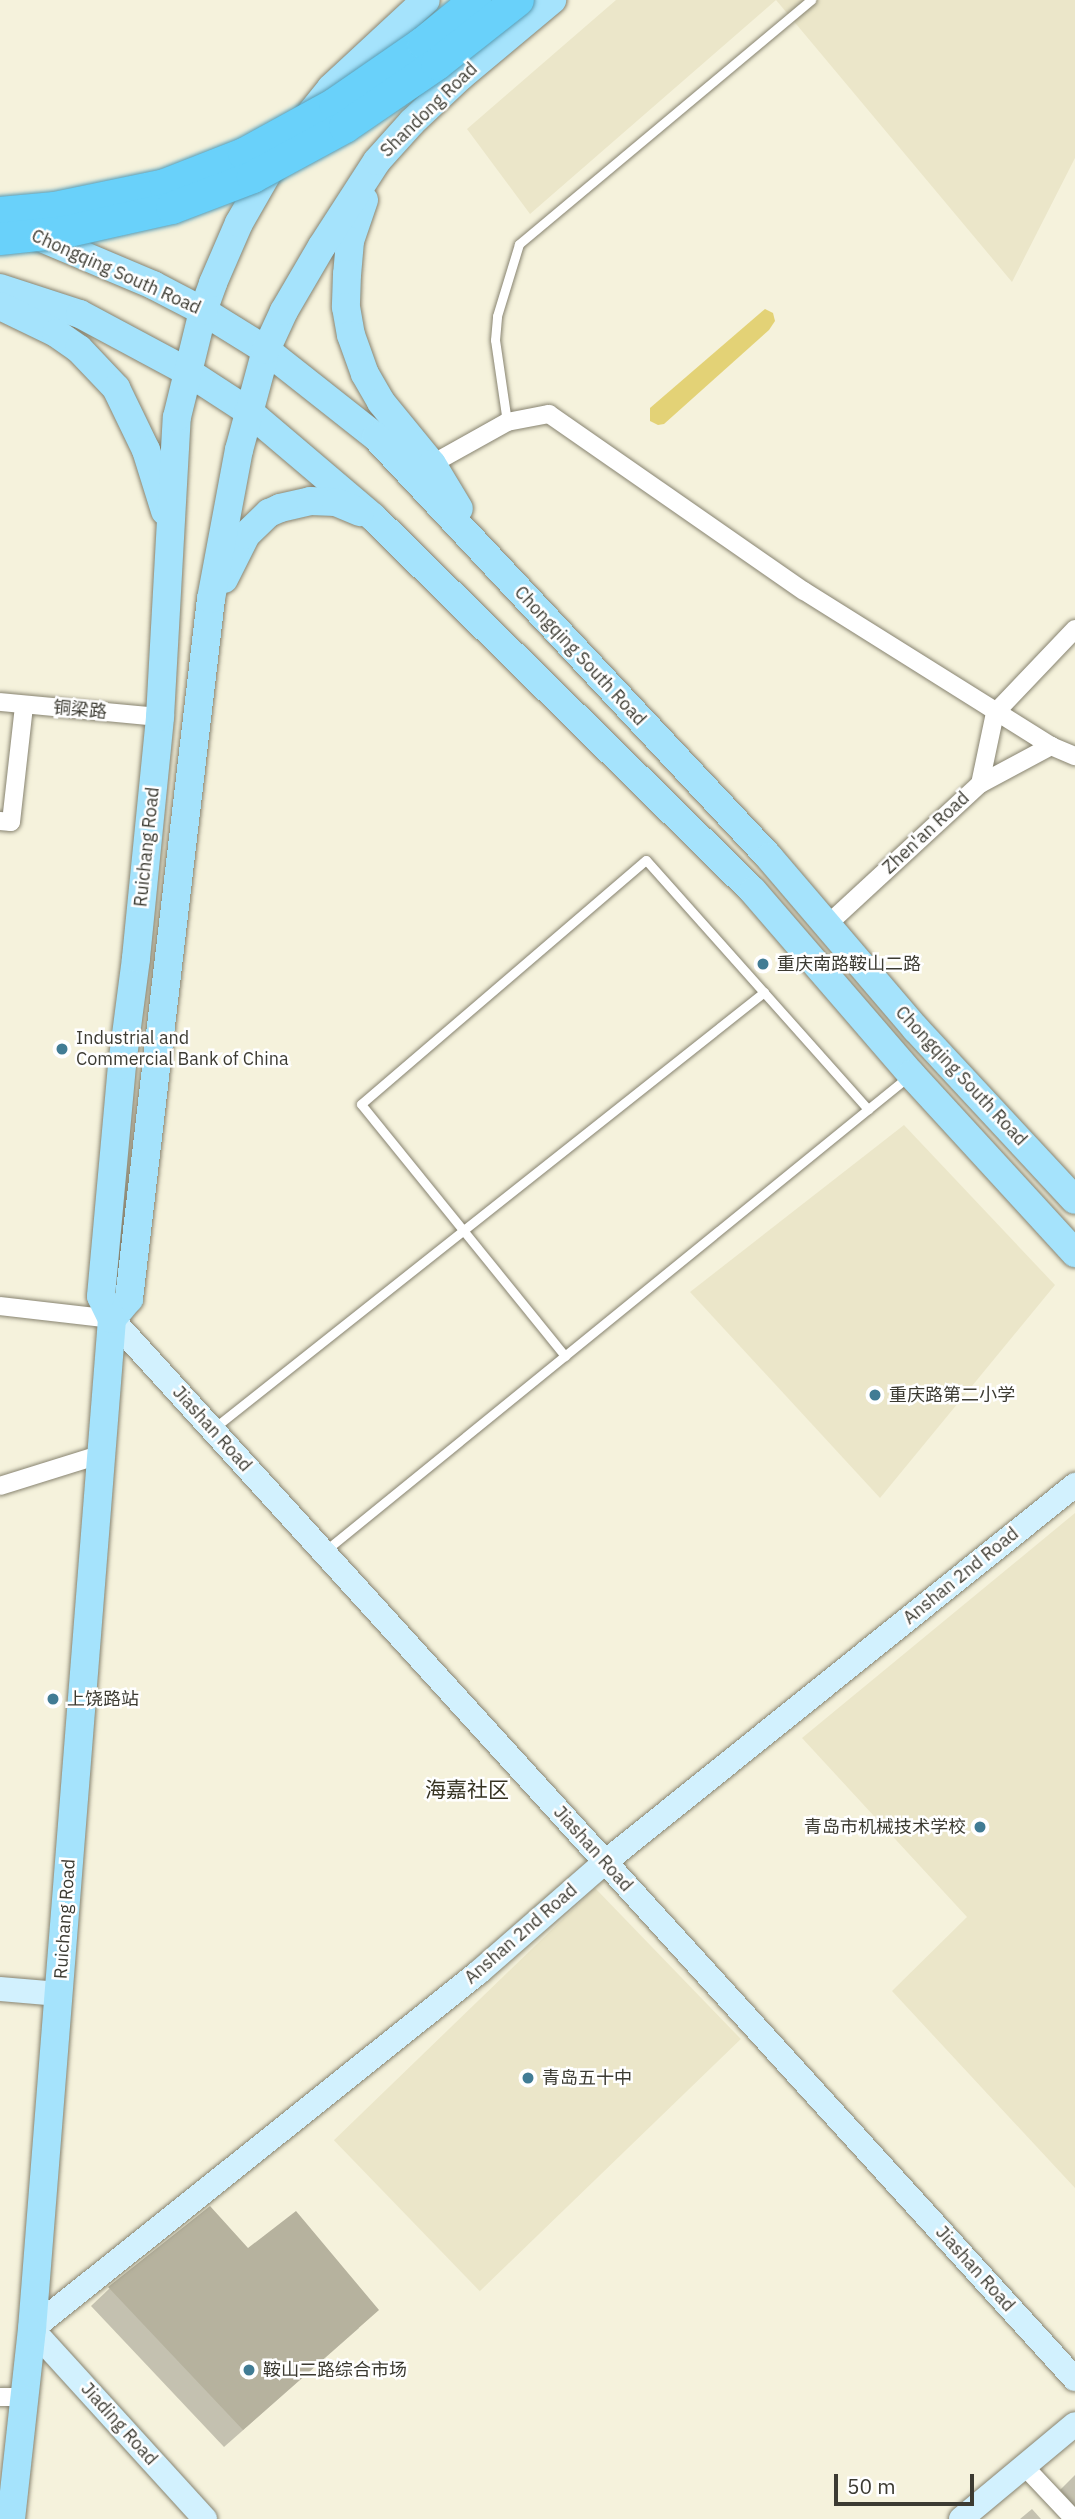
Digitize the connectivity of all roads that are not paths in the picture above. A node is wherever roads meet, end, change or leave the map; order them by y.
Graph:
1 (426, 0) edge
2 (477, 0) edge
3 (517, 0) edge
4 (552, 0) edge
5 (811, 0) edge
6 (331, 88) junction
7 (377, 161) junction
8 (0, 211) edge
9 (0, 220) edge
10 (0, 239) edge
11 (0, 288) edge
12 (0, 306) edge
13 (203, 311) junction
14 (266, 350) junction
15 (188, 372) junction
16 (248, 411) junction
17 (507, 422) junction
18 (432, 464) junction
19 (373, 517) junction
20 (169, 526) junction
21 (488, 557) junction
22 (211, 600) junction
23 (1075, 629) edge
24 (0, 702) edge
25 (24, 706) junction
26 (995, 713) junction
27 (160, 717) junction
28 (1051, 746) junction
29 (1075, 756) edge
30 (980, 784) junction
31 (0, 821) edge
32 (827, 925) junction
33 (764, 992) junction
34 (911, 1074) junction
35 (868, 1109) junction
36 (1075, 1200) edge
37 (463, 1230) junction
38 (1075, 1253) edge
39 (0, 1306) edge
40 (112, 1319) junction
41 (565, 1356) junction
42 (212, 1429) junction
43 (102, 1454) junction
44 (1075, 1485) edge
45 (0, 1486) edge
46 (323, 1552) junction
47 (605, 1862) junction
48 (0, 1989) edge
49 (59, 1994) junction
50 (32, 2329) junction
51 (1075, 2379) edge
52 (12, 2397) edge
53 (1075, 2424) edge
54 (1024, 2466) junction
55 (11, 2519) edge
56 (205, 2519) edge
57 (961, 2519) edge
58 (1074, 2519) edge

1 - 6 main road
2 - 8 highway, bridge
3 - 10 highway, bridge
4 - 7 main road, Shandong Road
5 - 17 lane
6 - 8 main road
6 - 13 main road
7 - 14 main road, Shandong Road
7 - 18 main road
9 - 13 main road, Chongqing South Road
11 - 15 main road, Chongqing South Road
12 - 20 main road
13 - 14 main road, Chongqing South Road
13 - 15 main road
14 - 16 main road, Shandong Road
14 - 21 main road, Chongqing South Road
15 - 16 main road, Chongqing South Road
15 - 20 main road, Ruichang Road
16 - 19 main road, Chongqing South Road
16 - 22 main road, Ruichang Road
17 - 18 street
17 - 26 street
18 - 21 main road
19 - 22 main road
19 - 34 main road, Chongqing South Road
20 - 27 main road, Ruichang Road
21 - 32 main road, Chongqing South Road
22 - 40 main road, Ruichang Road
23 - 26 street
24 - 25 street, 铜梁路
25 - 27 street, 铜梁路
25 - 31 street
26 - 28 street
26 - 30 street, Zhen'an Road
27 - 40 main road, Ruichang Road
28 - 29 street
28 - 30 street
30 - 32 street, Zhen'an Road
32 - 36 main road, Chongqing South Road
33 - 35 lane
33 - 37 lane
33 - 37 lane
34 - 35 lane
34 - 38 main road, Chongqing South Road
35 - 41 lane
37 - 41 lane
37 - 42 lane
39 - 40 street
40 - 42 street, Jiashan Road
40 - 43 main road, Ruichang Road
41 - 46 lane
42 - 46 street, Jiashan Road
43 - 45 street
43 - 49 main road, Ruichang Road
44 - 47 street, Anshan 2nd Road
46 - 47 street, Jiashan Road
47 - 50 street, Anshan 2nd Road
47 - 51 street, Jiashan Road
48 - 49 street
49 - 50 main road, Ruichang Road
50 - 52 main road, Ruichang Road
50 - 56 street, Jiading Road
52 - 55 main road, Ruichang Road
53 - 54 street
54 - 57 street
54 - 58 street

